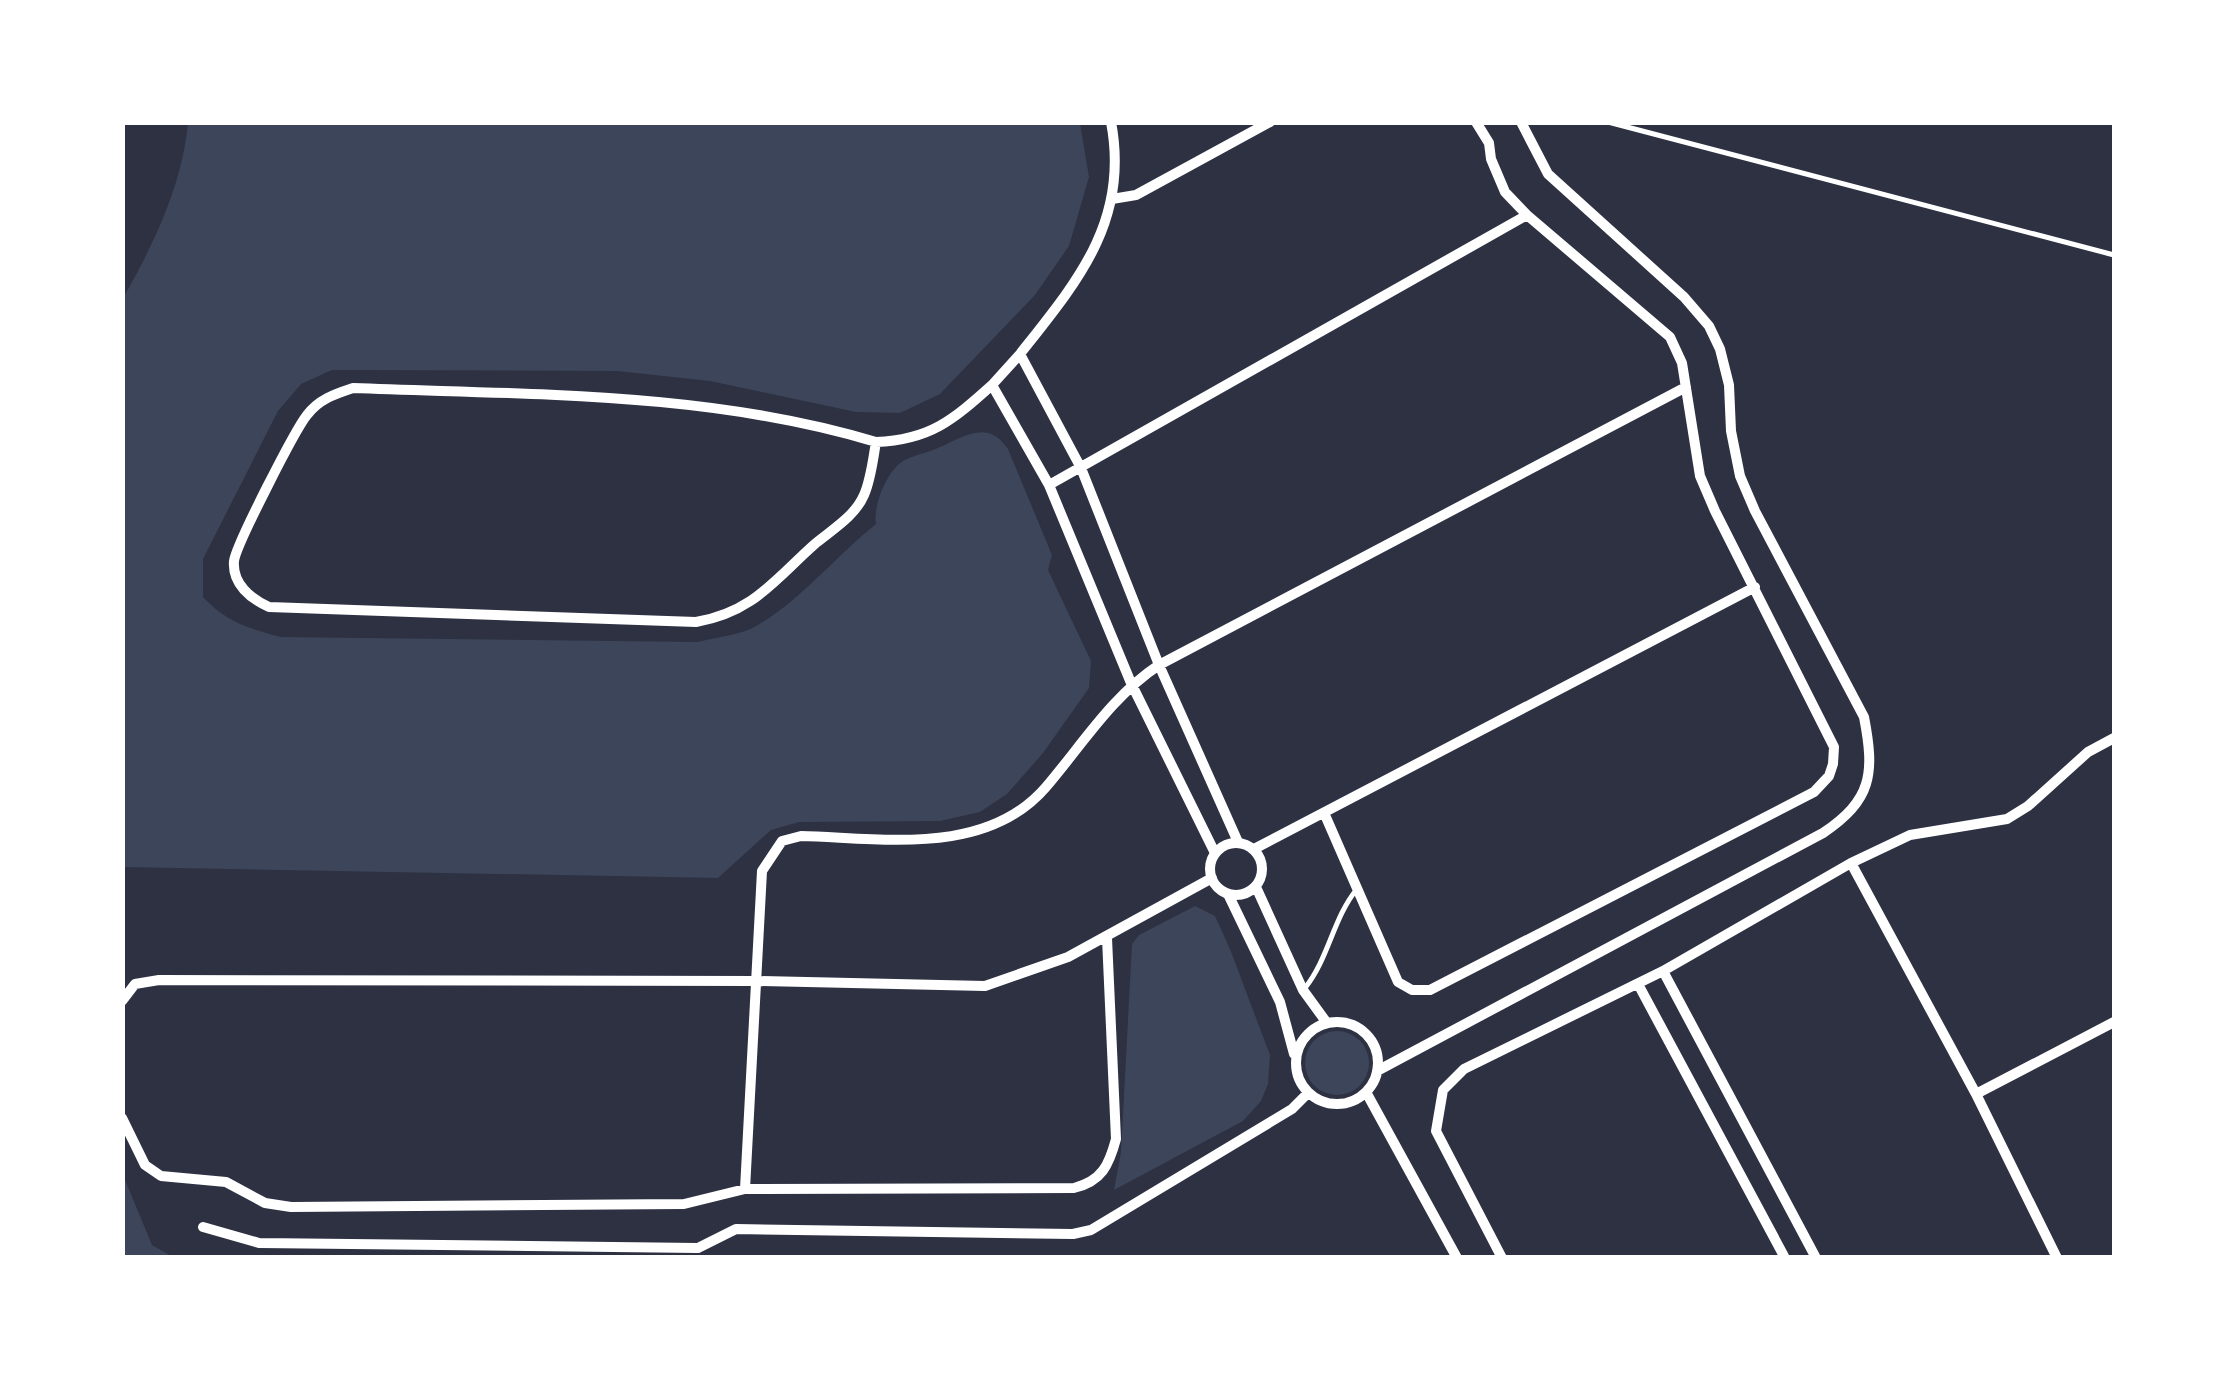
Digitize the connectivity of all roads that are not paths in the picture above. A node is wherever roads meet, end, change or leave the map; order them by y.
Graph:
1 (1111, 122) edge
2 (1270, 122) edge
3 (1476, 122) edge
4 (1521, 122) edge
5 (1608, 122) edge
6 (1112, 199) junction
7 (1527, 216) junction
8 (2114, 255) edge
9 (1020, 354) junction
10 (992, 385) junction
11 (1686, 387) junction
12 (876, 442) junction
13 (1081, 468) junction
14 (1048, 486) junction
15 (1755, 587) junction
16 (1159, 664) junction
17 (1131, 683) junction
18 (2114, 738) edge
19 (1325, 815) junction
20 (1238, 842) junction
21 (1254, 849) junction
22 (1215, 853) junction
23 (1851, 863) junction
24 (1212, 878) junction
25 (1256, 887) junction
26 (1358, 889) junction
27 (1228, 894) junction
28 (1107, 938) junction
29 (1663, 972) junction
30 (757, 982) junction
31 (1638, 984) junction
32 (1303, 990) junction
33 (122, 1002) edge
34 (1328, 1022) junction
35 (2114, 1022) edge
36 (1296, 1058) junction
37 (1378, 1071) junction
38 (1366, 1092) junction
39 (1308, 1093) junction
40 (1976, 1094) junction
41 (122, 1118) edge
42 (745, 1189) junction
43 (203, 1227) dead end
44 (1456, 1258) edge
45 (1502, 1258) edge
46 (1784, 1258) edge
47 (1816, 1258) edge
48 (2057, 1258) edge

1 - 6 street
2 - 6 street
3 - 7 street
4 - 37 street
5 - 8 lane
6 - 9 street
7 - 11 street
7 - 13 street
9 - 10 street
9 - 13 street
10 - 12 street
10 - 14 street
11 - 15 street
11 - 16 street
12 - 12 street
13 - 14 street
13 - 16 street
14 - 17 street
15 - 19 street
15 - 26 street
16 - 17 street
16 - 20 street
17 - 22 street
17 - 30 street
18 - 23 street
19 - 21 street
19 - 26 street
20 - 21 street
20 - 22 street
21 - 25 street
22 - 24 street
23 - 29 street
23 - 40 street
24 - 27 street
24 - 28 street
25 - 27 street
25 - 32 street
26 - 32 lane
27 - 36 street
28 - 30 street
28 - 42 street
29 - 31 street
29 - 47 street
30 - 33 street
30 - 42 street
31 - 45 street
31 - 46 street
32 - 34 street
34 - 36 street
34 - 37 street
35 - 40 street
36 - 39 street
37 - 38 street
38 - 39 street
38 - 44 street
39 - 43 street
40 - 48 street
41 - 42 street

